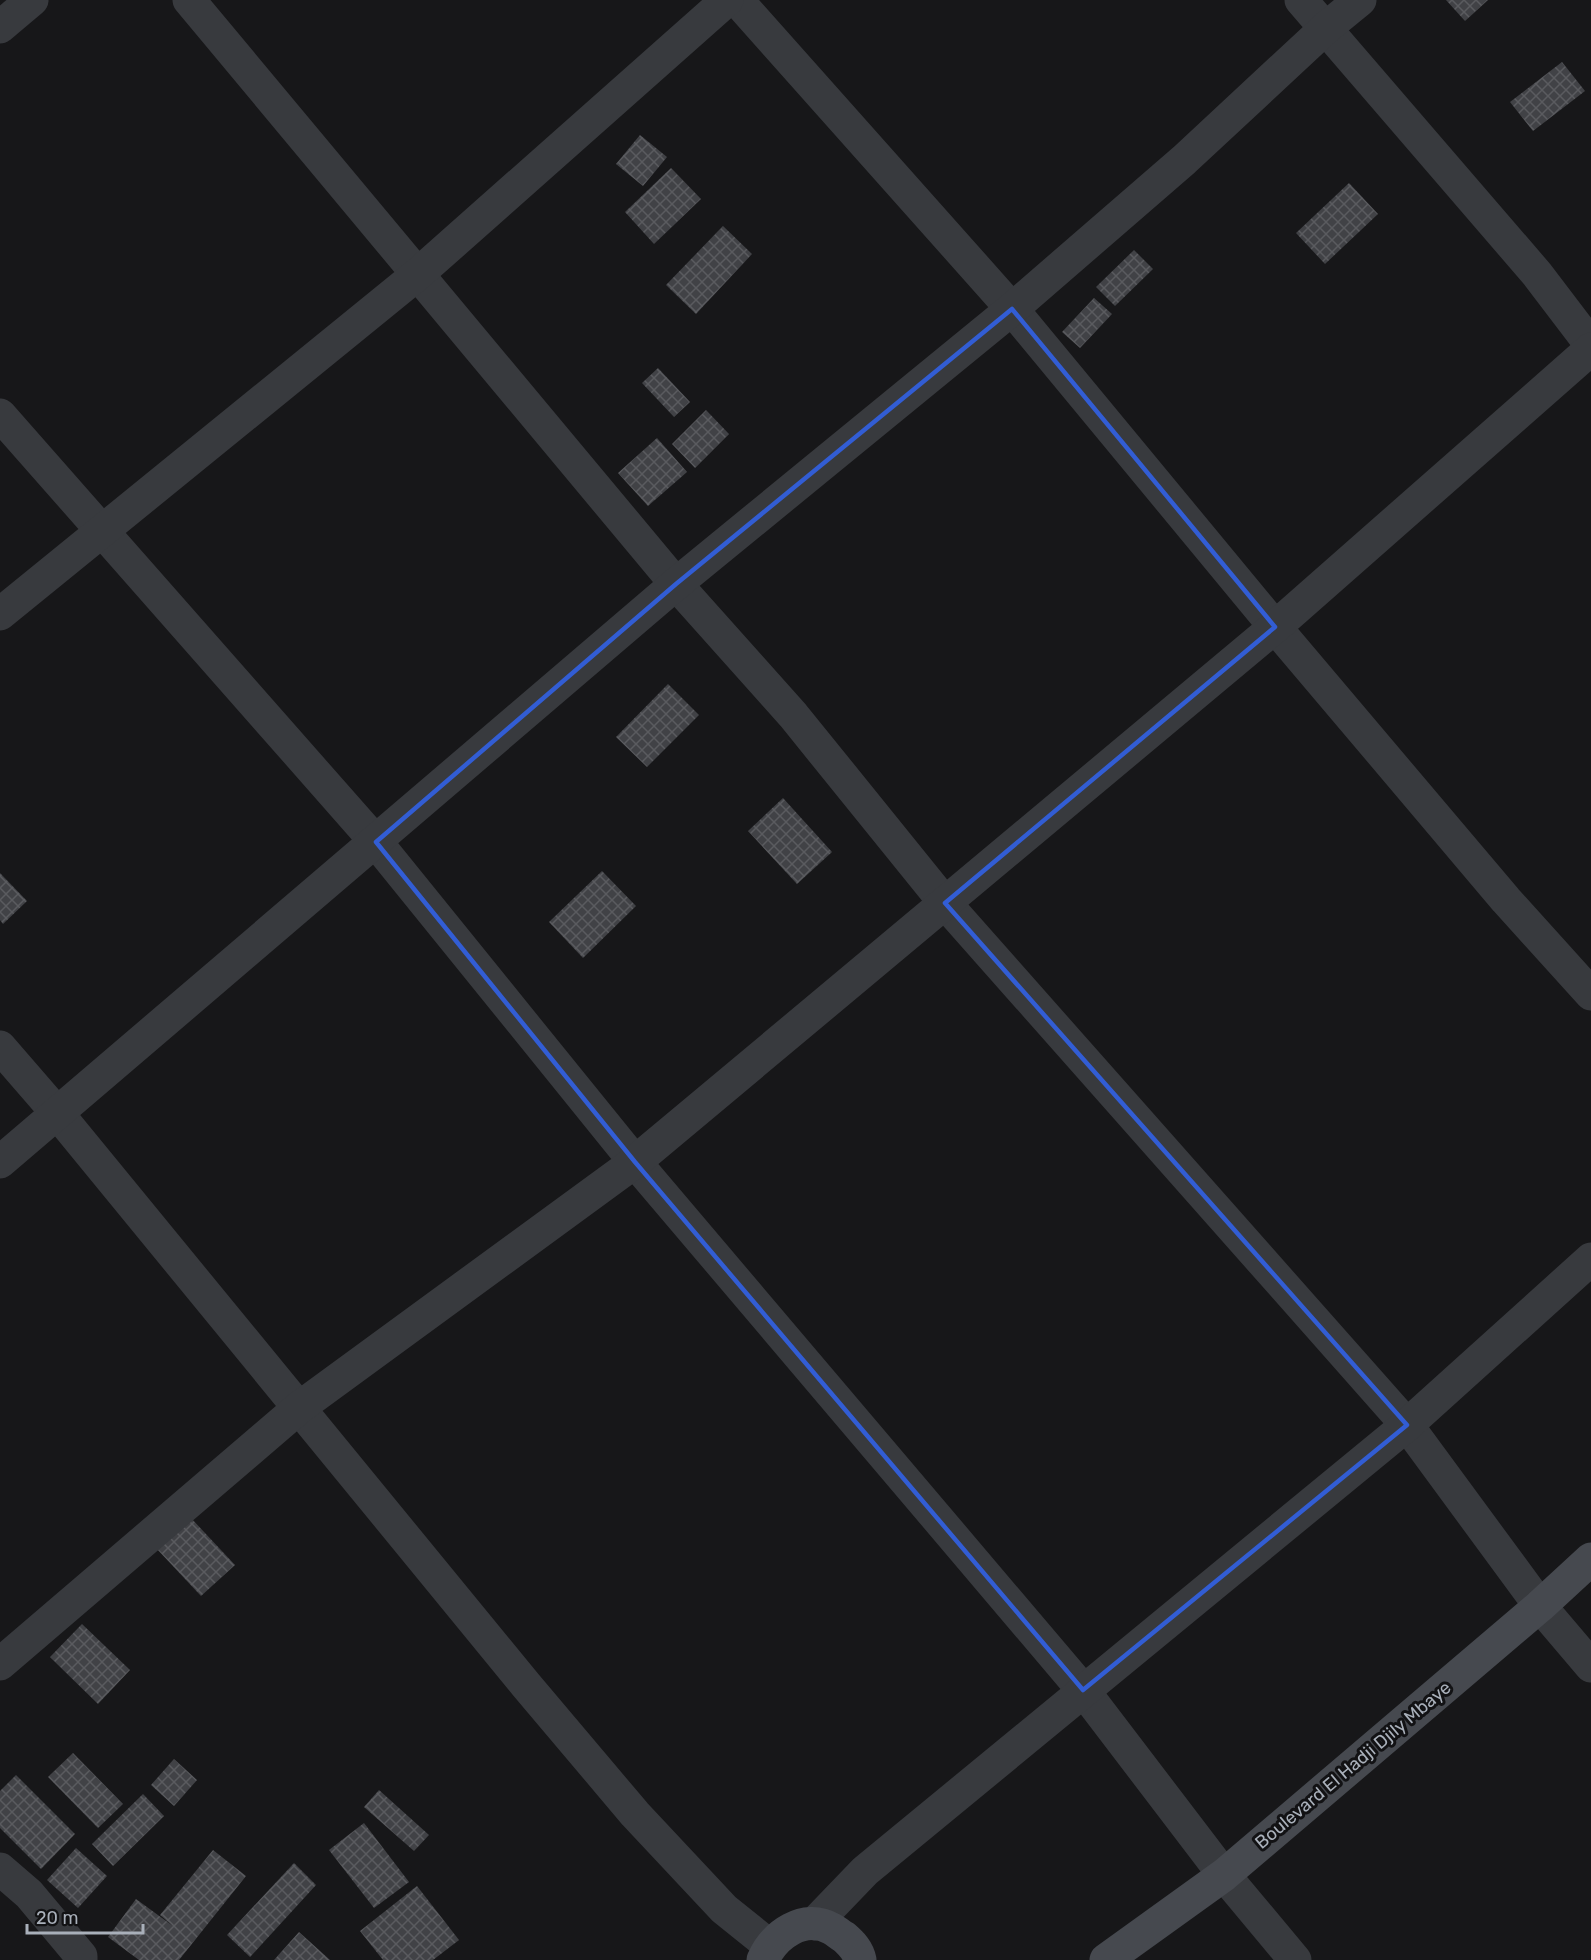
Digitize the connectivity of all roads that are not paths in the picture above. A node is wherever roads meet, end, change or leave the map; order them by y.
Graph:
1 (32, 0) edge
2 (189, 0) edge
3 (727, 0) edge
4 (736, 0) edge
5 (1301, 0) edge
6 (1360, 0) edge
7 (0, 27) edge
8 (1326, 27) junction
9 (418, 274) junction
10 (1012, 309) junction
11 (1591, 347) edge
12 (0, 415) edge
13 (102, 530) junction
14 (676, 584) junction
15 (0, 614) edge
16 (1275, 627) junction
17 (375, 842) junction
18 (945, 903) junction
19 (1591, 994) edge
20 (0, 1047) edge
21 (58, 1114) junction
22 (0, 1162) edge
23 (635, 1162) junction
24 (1591, 1259) edge
25 (300, 1407) junction
26 (1407, 1425) junction
27 (1591, 1559) edge
28 (1540, 1606) junction
29 (0, 1664) edge
30 (1591, 1666) edge
31 (1083, 1690) junction
32 (0, 1869) edge
33 (1224, 1875) junction
34 (814, 1924) junction
35 (766, 1953) edge
36 (81, 1960) edge
37 (860, 1960) edge
38 (1106, 1960) edge
39 (1295, 1960) edge

1 - 7 street
2 - 9 street
3 - 9 street
4 - 10 street
5 - 8 street
6 - 8 street
8 - 10 street
8 - 11 street
9 - 13 street
9 - 14 street
10 - 14 street
10 - 16 street
11 - 16 street
12 - 13 street
13 - 15 street
13 - 17 street
14 - 17 street
14 - 18 street
16 - 18 street
16 - 19 street
17 - 21 street
17 - 23 street
18 - 23 street
18 - 26 street
20 - 21 street
21 - 22 street
21 - 25 street
23 - 25 street
23 - 31 street
24 - 26 street
25 - 29 street
25 - 35 street
26 - 28 street
26 - 31 street
27 - 28 main road, Boulevard El Hadji Djily Mbaye
28 - 30 street
28 - 33 main road, Boulevard El Hadji Djily Mbaye
31 - 33 street
31 - 34 street
32 - 36 street
33 - 38 main road, Boulevard El Hadji Djily Mbaye
33 - 39 street
34 - 35 main road
34 - 37 main road

